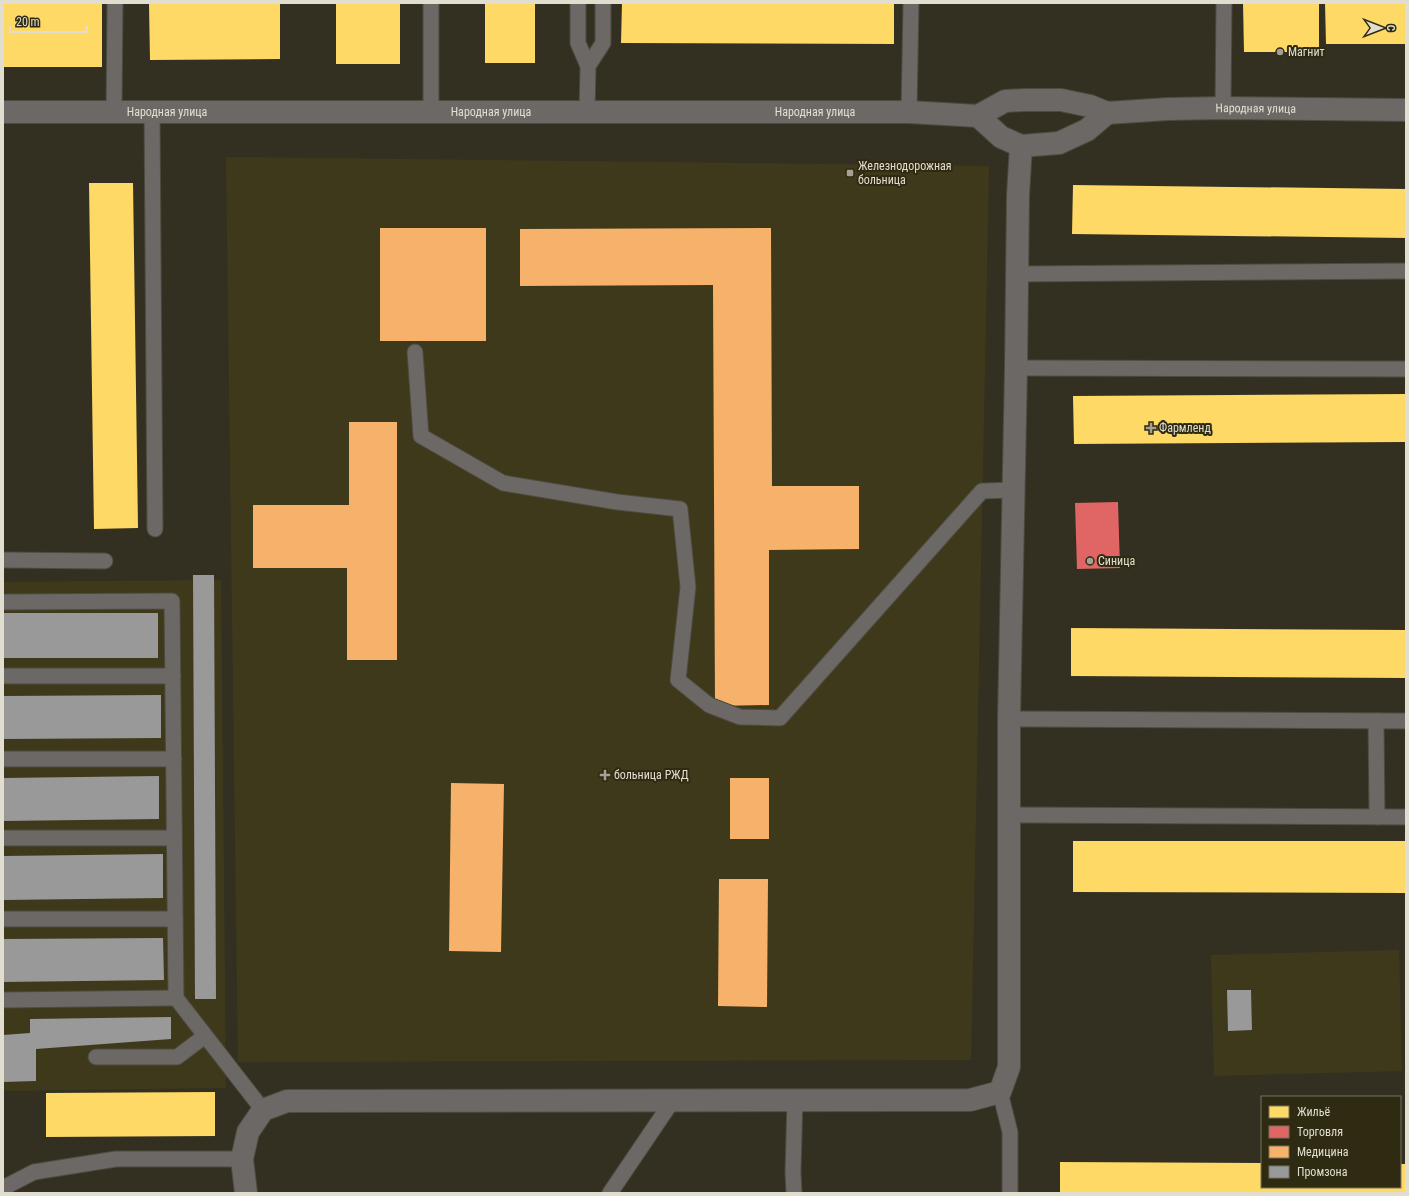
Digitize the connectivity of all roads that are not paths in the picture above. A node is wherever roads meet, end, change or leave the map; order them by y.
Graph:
1 (115, 3) edge
2 (431, 3) edge
3 (578, 3) edge
4 (603, 3) edge
5 (911, 3) edge
6 (1224, 3) edge
7 (588, 66) junction
8 (1223, 108) junction
9 (1406, 110) edge
10 (3, 112) edge
11 (114, 112) junction
12 (152, 112) junction
13 (587, 112) junction
14 (908, 112) junction
15 (431, 113) junction
16 (1107, 113) junction
17 (978, 116) junction
18 (1021, 146) junction
19 (1406, 271) edge
20 (1016, 274) junction
21 (415, 352) dead end
22 (1016, 368) junction
23 (1406, 369) edge
24 (1014, 490) junction
25 (155, 529) dead end
26 (3, 560) edge
27 (105, 561) dead end
28 (3, 602) edge
29 (3, 676) edge
30 (173, 676) junction
31 (1009, 719) junction
32 (1376, 721) junction
33 (1406, 721) edge
34 (3, 759) edge
35 (174, 759) junction
36 (1009, 815) junction
37 (1377, 817) junction
38 (1406, 817) edge
39 (3, 838) edge
40 (174, 838) junction
41 (3, 919) edge
42 (175, 919) junction
43 (176, 998) junction
44 (3, 1000) edge
45 (205, 1036) junction
46 (96, 1057) dead end
47 (1000, 1092) junction
48 (673, 1100) junction
49 (795, 1100) junction
50 (263, 1110) junction
51 (242, 1158) junction
52 (3, 1188) edge
53 (246, 1193) edge
54 (610, 1193) edge
55 (794, 1193) edge
56 (1010, 1193) edge

1 - 11 lane
2 - 15 lane
3 - 7 lane
4 - 7 lane
5 - 14 lane
6 - 8 lane
7 - 13 lane
8 - 9 street, Народная улица
8 - 16 street, Народная улица
10 - 11 street, Народная улица
11 - 12 street, Народная улица
12 - 15 street, Народная улица
12 - 25 lane
13 - 14 street, Народная улица
13 - 15 street, Народная улица
14 - 17 street, Народная улица
16 - 17 street, Народная улица
16 - 18 street
17 - 18 street
18 - 20 street
19 - 20 lane
20 - 22 street
21 - 24 lane
22 - 23 lane
22 - 24 street
24 - 31 street
26 - 27 lane
28 - 30 lane
29 - 30 lane
30 - 35 lane
31 - 32 lane
31 - 36 street
32 - 33 lane
32 - 37 lane
34 - 35 lane
35 - 40 lane
36 - 37 lane
36 - 47 street
37 - 38 lane
39 - 40 lane
40 - 42 lane
41 - 42 lane
42 - 43 lane
43 - 44 lane
43 - 45 lane
45 - 46 lane
45 - 50 lane
47 - 49 street
47 - 56 lane
48 - 49 street
48 - 50 street
48 - 54 lane
49 - 55 lane
50 - 51 street
51 - 52 lane
51 - 53 street

